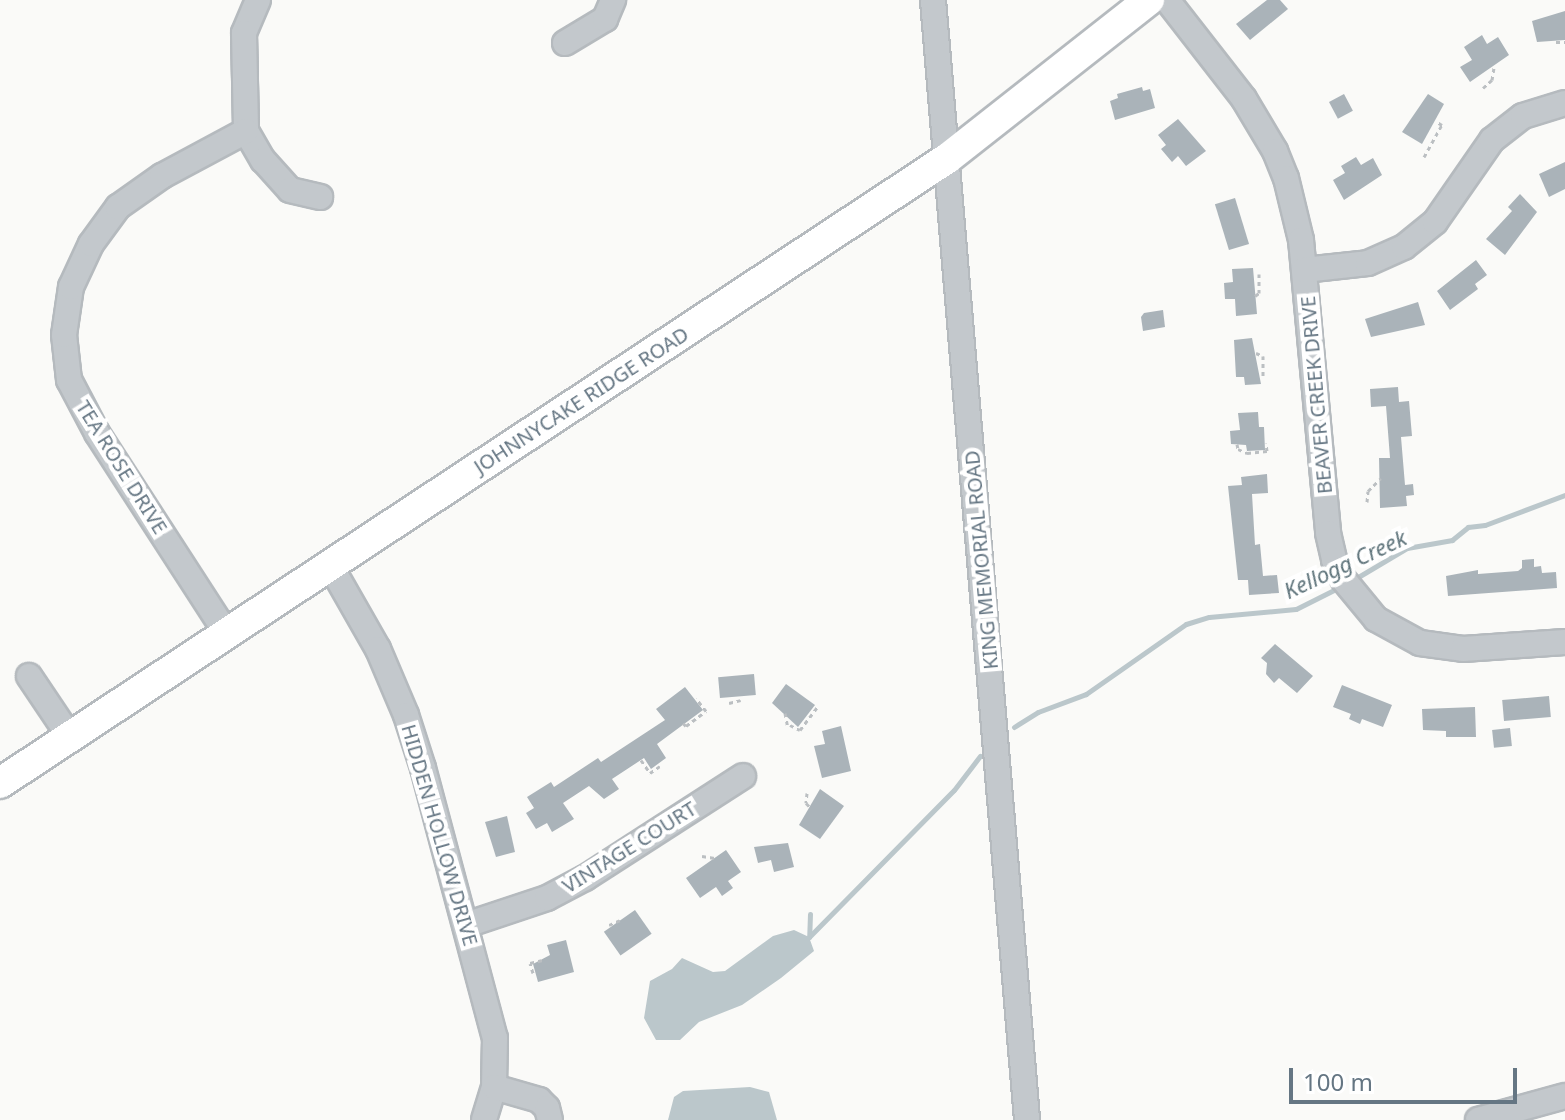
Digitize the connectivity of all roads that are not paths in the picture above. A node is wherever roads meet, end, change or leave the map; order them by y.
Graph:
1 (258, 0) edge
2 (613, 0) edge
3 (933, 0) edge
4 (1149, 0) edge
5 (1167, 0) edge
6 (565, 43) dead end
7 (1565, 103) edge
8 (246, 131) junction
9 (948, 158) junction
10 (320, 197) dead end
11 (1304, 270) junction
12 (330, 565) junction
13 (227, 634) junction
14 (1565, 642) edge
15 (29, 676) dead end
16 (70, 737) junction
17 (743, 776) dead end
18 (0, 783) edge
19 (466, 925) junction
20 (494, 1087) junction
21 (1565, 1096) edge
22 (484, 1120) edge
23 (550, 1120) edge
24 (1027, 1120) edge
25 (1478, 1120) edge

1 - 8 street
2 - 6 street
3 - 9 street, KING MEMORIAL ROAD
4 - 9 main road, JOHNNYCAKE RIDGE ROAD
5 - 11 street, BEAVER CREEK DRIVE
7 - 11 street
8 - 10 street
8 - 13 street, TEA ROSE DRIVE
9 - 12 main road, JOHNNYCAKE RIDGE ROAD
9 - 24 street, KING MEMORIAL ROAD
11 - 14 street, BEAVER CREEK DRIVE
12 - 13 main road, JOHNNYCAKE RIDGE ROAD
12 - 19 street, HIDDEN HOLLOW DRIVE
13 - 16 main road, JOHNNYCAKE RIDGE ROAD
15 - 16 street
16 - 18 main road, JOHNNYCAKE RIDGE ROAD
17 - 19 street, VINTAGE COURT
19 - 20 street, HIDDEN HOLLOW DRIVE
20 - 22 street, HIDDEN HOLLOW DRIVE
20 - 23 street
21 - 25 street

